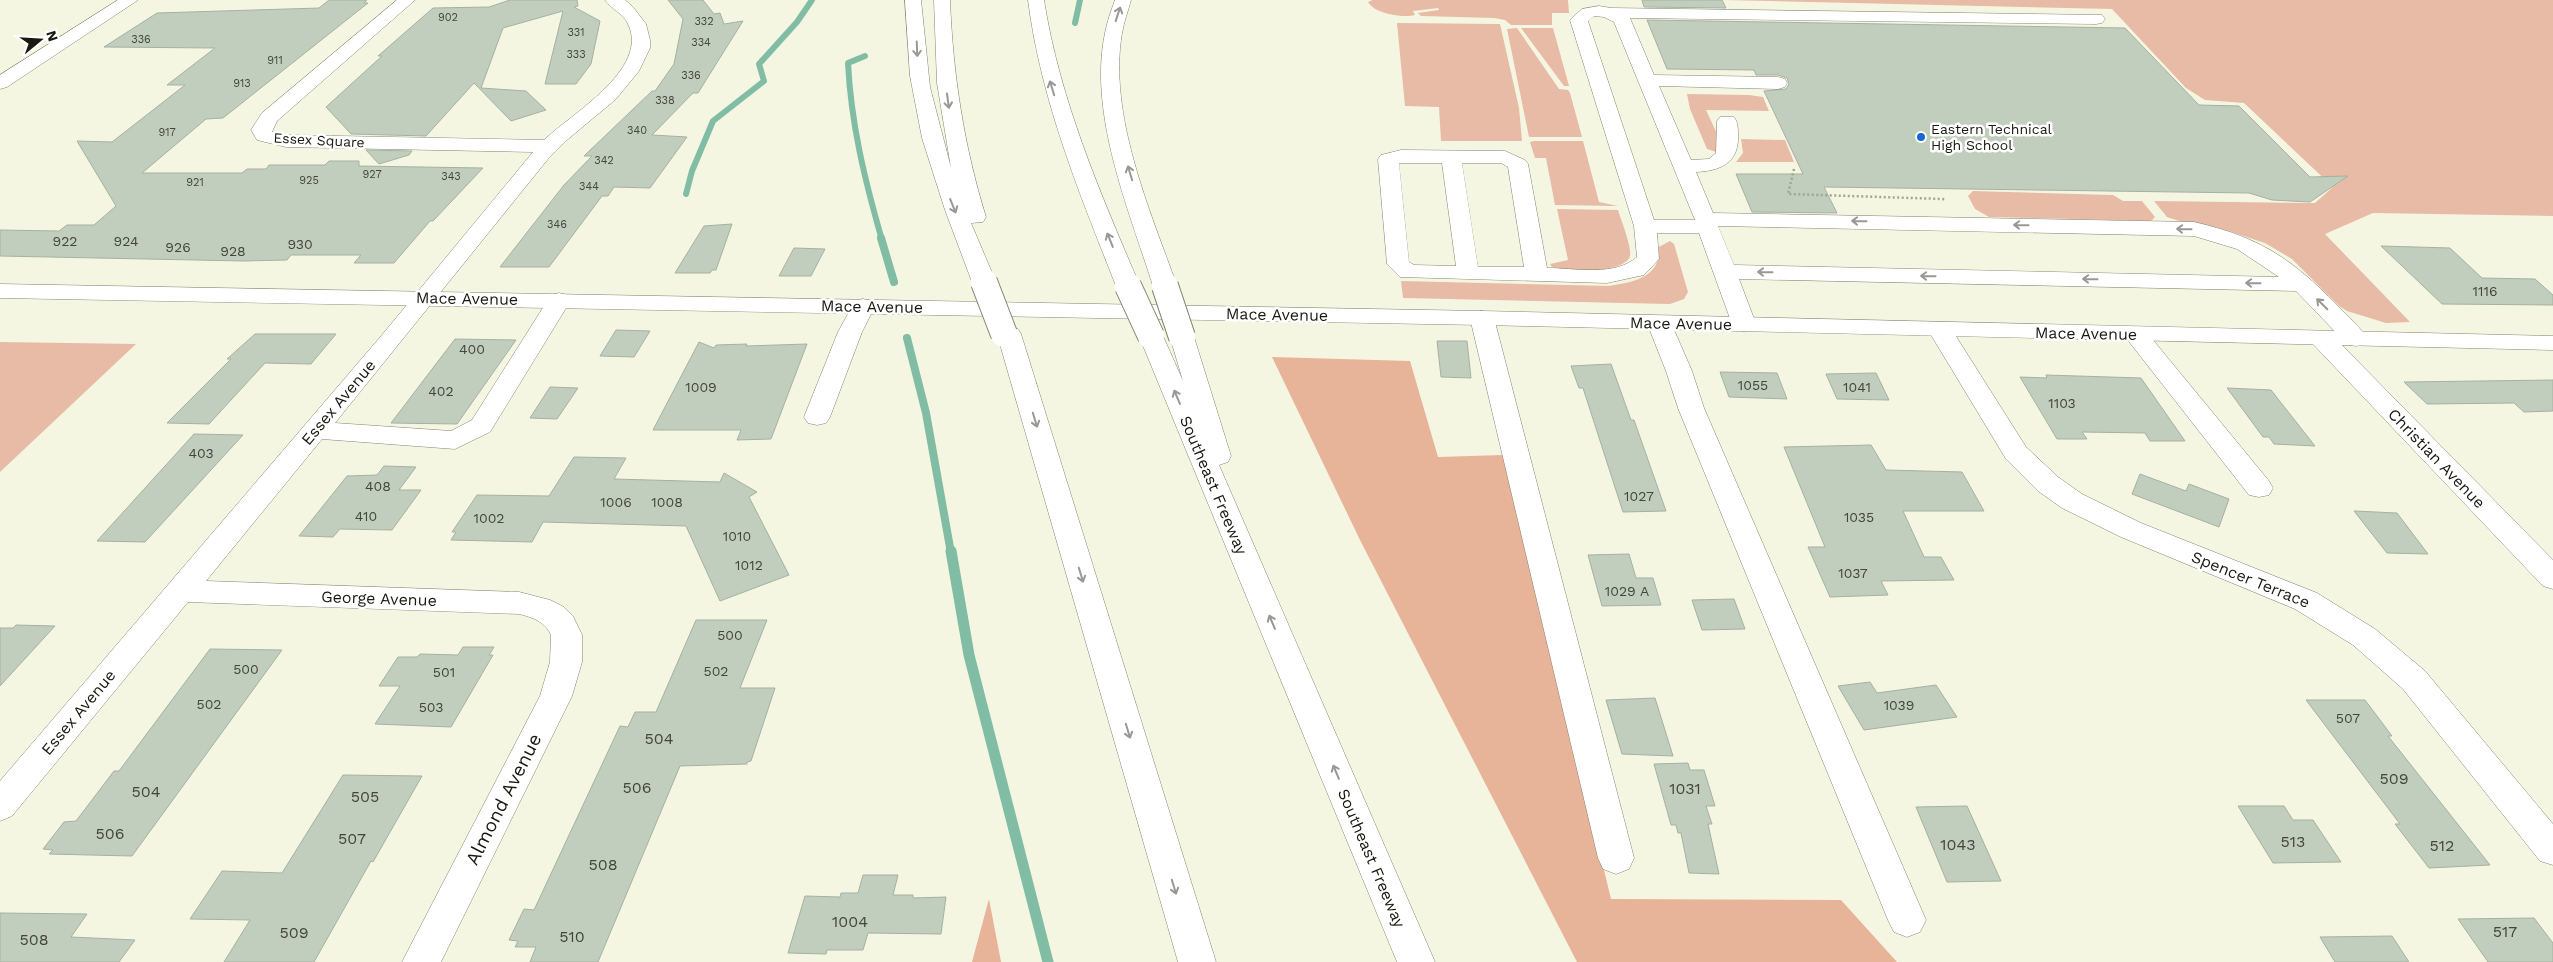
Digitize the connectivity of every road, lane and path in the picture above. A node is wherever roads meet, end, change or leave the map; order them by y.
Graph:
1 (130, 0) edge
2 (407, 0) edge
3 (613, 0) edge
4 (914, 0) edge
5 (942, 0) edge
6 (1036, 0) edge
7 (1123, 0) edge
8 (1612, 13) junction
9 (2096, 19) dead end
10 (1647, 80) junction
11 (0, 83) edge
12 (1778, 83) dead end
13 (1726, 121) dead end
14 (548, 146) junction
15 (1450, 156) junction
16 (1683, 166) junction
17 (1794, 169) dead end
18 (1707, 223) junction
19 (1973, 224) junction
20 (1645, 226) junction
21 (1724, 272) junction
22 (1468, 273) junction
23 (1537, 274) junction
24 (989, 283) junction
25 (2301, 284) junction
26 (0, 291) edge
27 (426, 298) junction
28 (559, 300) junction
29 (863, 306) junction
30 (1482, 318) junction
31 (1659, 323) junction
32 (1744, 324) junction
33 (1940, 330) junction
34 (2134, 334) junction
35 (2321, 338) junction
36 (2356, 339) junction
37 (2553, 343) edge
38 (817, 416) dead end
39 (314, 430) junction
40 (2259, 488) dead end
41 (2553, 578) edge
42 (1257, 587) junction
43 (180, 591) junction
44 (567, 632) joint
45 (0, 806) edge
46 (2553, 850) edge
47 (1616, 858) dead end
48 (1907, 920) dead end
49 (421, 962) edge
50 (1197, 962) edge
51 (1416, 962) edge

1 - 11 main road
2 - 14 main road, Essex Square
3 - 14 main road, Essex Avenue
4 -> 24 main road
5 -> 24 main road
42 -> 6 main road, Southeast Freeway, bridge
42 -> 7 main road, bridge
8 - 9 main road
8 - 10 main road
8 - 20 main road
10 - 12 main road
10 - 16 main road
13 - 16 main road
14 - 27 main road, Essex Avenue
15 - 22 main road
15 - 22 main road
15 - 23 main road
16 - 18 main road
17 - 19 path
19 -> 18 main road
18 - 20 main road
18 - 21 main road
25 -> 19 main road
20 - 23 main road
25 -> 21 main road
21 - 32 main road
22 - 23 main road
24 -> 50 main road
36 -> 25 main road
26 - 27 main road, Mace Avenue
27 - 28 main road, Mace Avenue
27 - 39 main road, Essex Avenue
28 - 29 main road, Mace Avenue
28 - 39 main road
29 - 30 main road, Mace Avenue
29 - 38 main road
30 - 31 main road, Mace Avenue
30 - 47 main road
31 - 32 main road, Mace Avenue
31 - 48 main road
32 - 33 main road, Mace Avenue
33 - 34 main road, Mace Avenue
33 - 46 main road, Spencer Terrace
34 - 35 main road, Mace Avenue
34 - 40 main road
35 - 36 main road, Mace Avenue
35 - 41 main road, Christian Avenue
36 - 37 main road, Mace Avenue
39 - 43 main road, Essex Avenue
51 -> 42 main road, Southeast Freeway
43 - 44 main road, George Avenue
43 - 45 main road, Essex Avenue
44 - 49 main road, Almond Avenue

